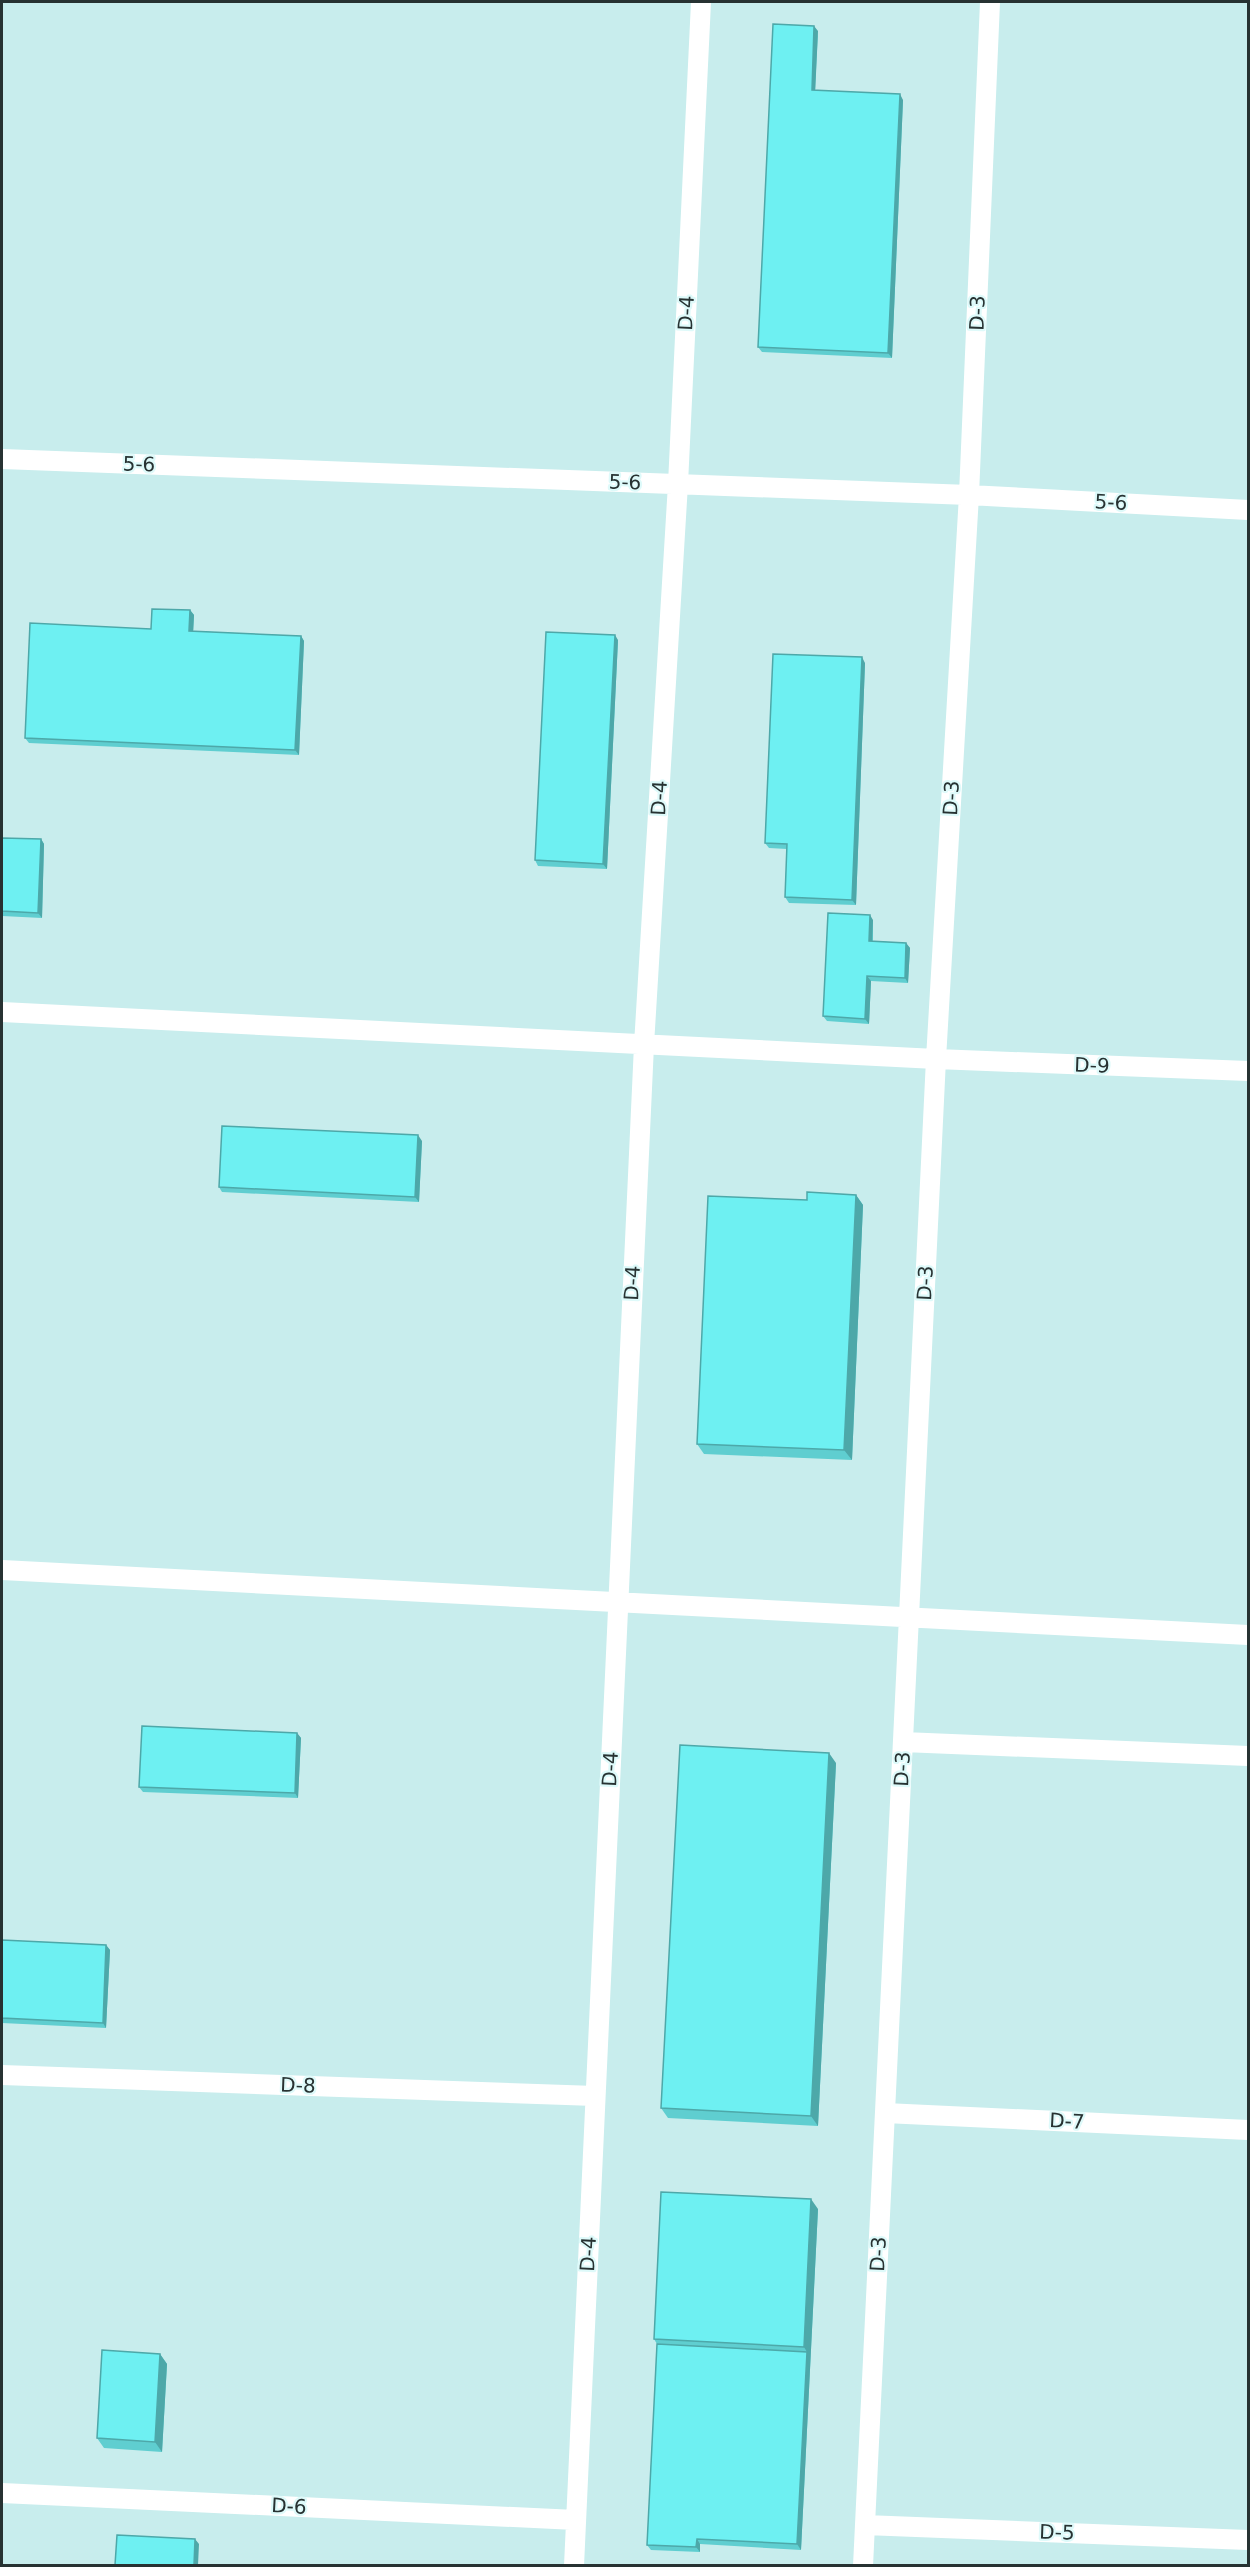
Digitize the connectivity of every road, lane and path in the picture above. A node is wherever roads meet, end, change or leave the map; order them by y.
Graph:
1 (701, 2) edge
2 (990, 2) edge
3 (2, 459) edge
4 (678, 484) junction
5 (969, 495) junction
6 (1248, 510) edge
7 (2, 1012) edge
8 (644, 1044) junction
9 (936, 1059) junction
10 (1248, 1071) edge
11 (2, 1570) edge
12 (617, 1602) junction
13 (909, 1617) junction
14 (1248, 1635) edge
15 (903, 1742) junction
16 (1248, 1756) edge
17 (2, 2075) edge
18 (595, 2096) junction
19 (885, 2113) junction
20 (1248, 2130) edge
21 (2, 2493) edge
22 (576, 2520) junction
23 (865, 2525) junction
24 (1248, 2540) edge
25 (574, 2565) edge
26 (863, 2565) edge

1 - 4 lane, D-4
2 - 5 lane, D-3
3 - 4 lane, 5-6
4 - 5 lane, 5-6
4 - 8 lane, D-4
5 - 6 lane, 5-6
5 - 9 lane, D-3
7 - 8 lane, D-9
8 - 9 lane, D-9
8 - 12 lane, D-4
9 - 10 lane, D-9
9 - 13 lane, D-3
11 - 12 lane
12 - 13 lane
12 - 18 lane, D-4
13 - 14 lane
13 - 15 lane, D-3
15 - 16 lane
15 - 19 lane, D-3
17 - 18 lane, D-8
18 - 22 lane, D-4
19 - 20 lane, D-7
19 - 23 lane, D-3
21 - 22 lane, D-6
22 - 25 lane, D-4
23 - 24 lane, D-5
23 - 26 lane, D-3

